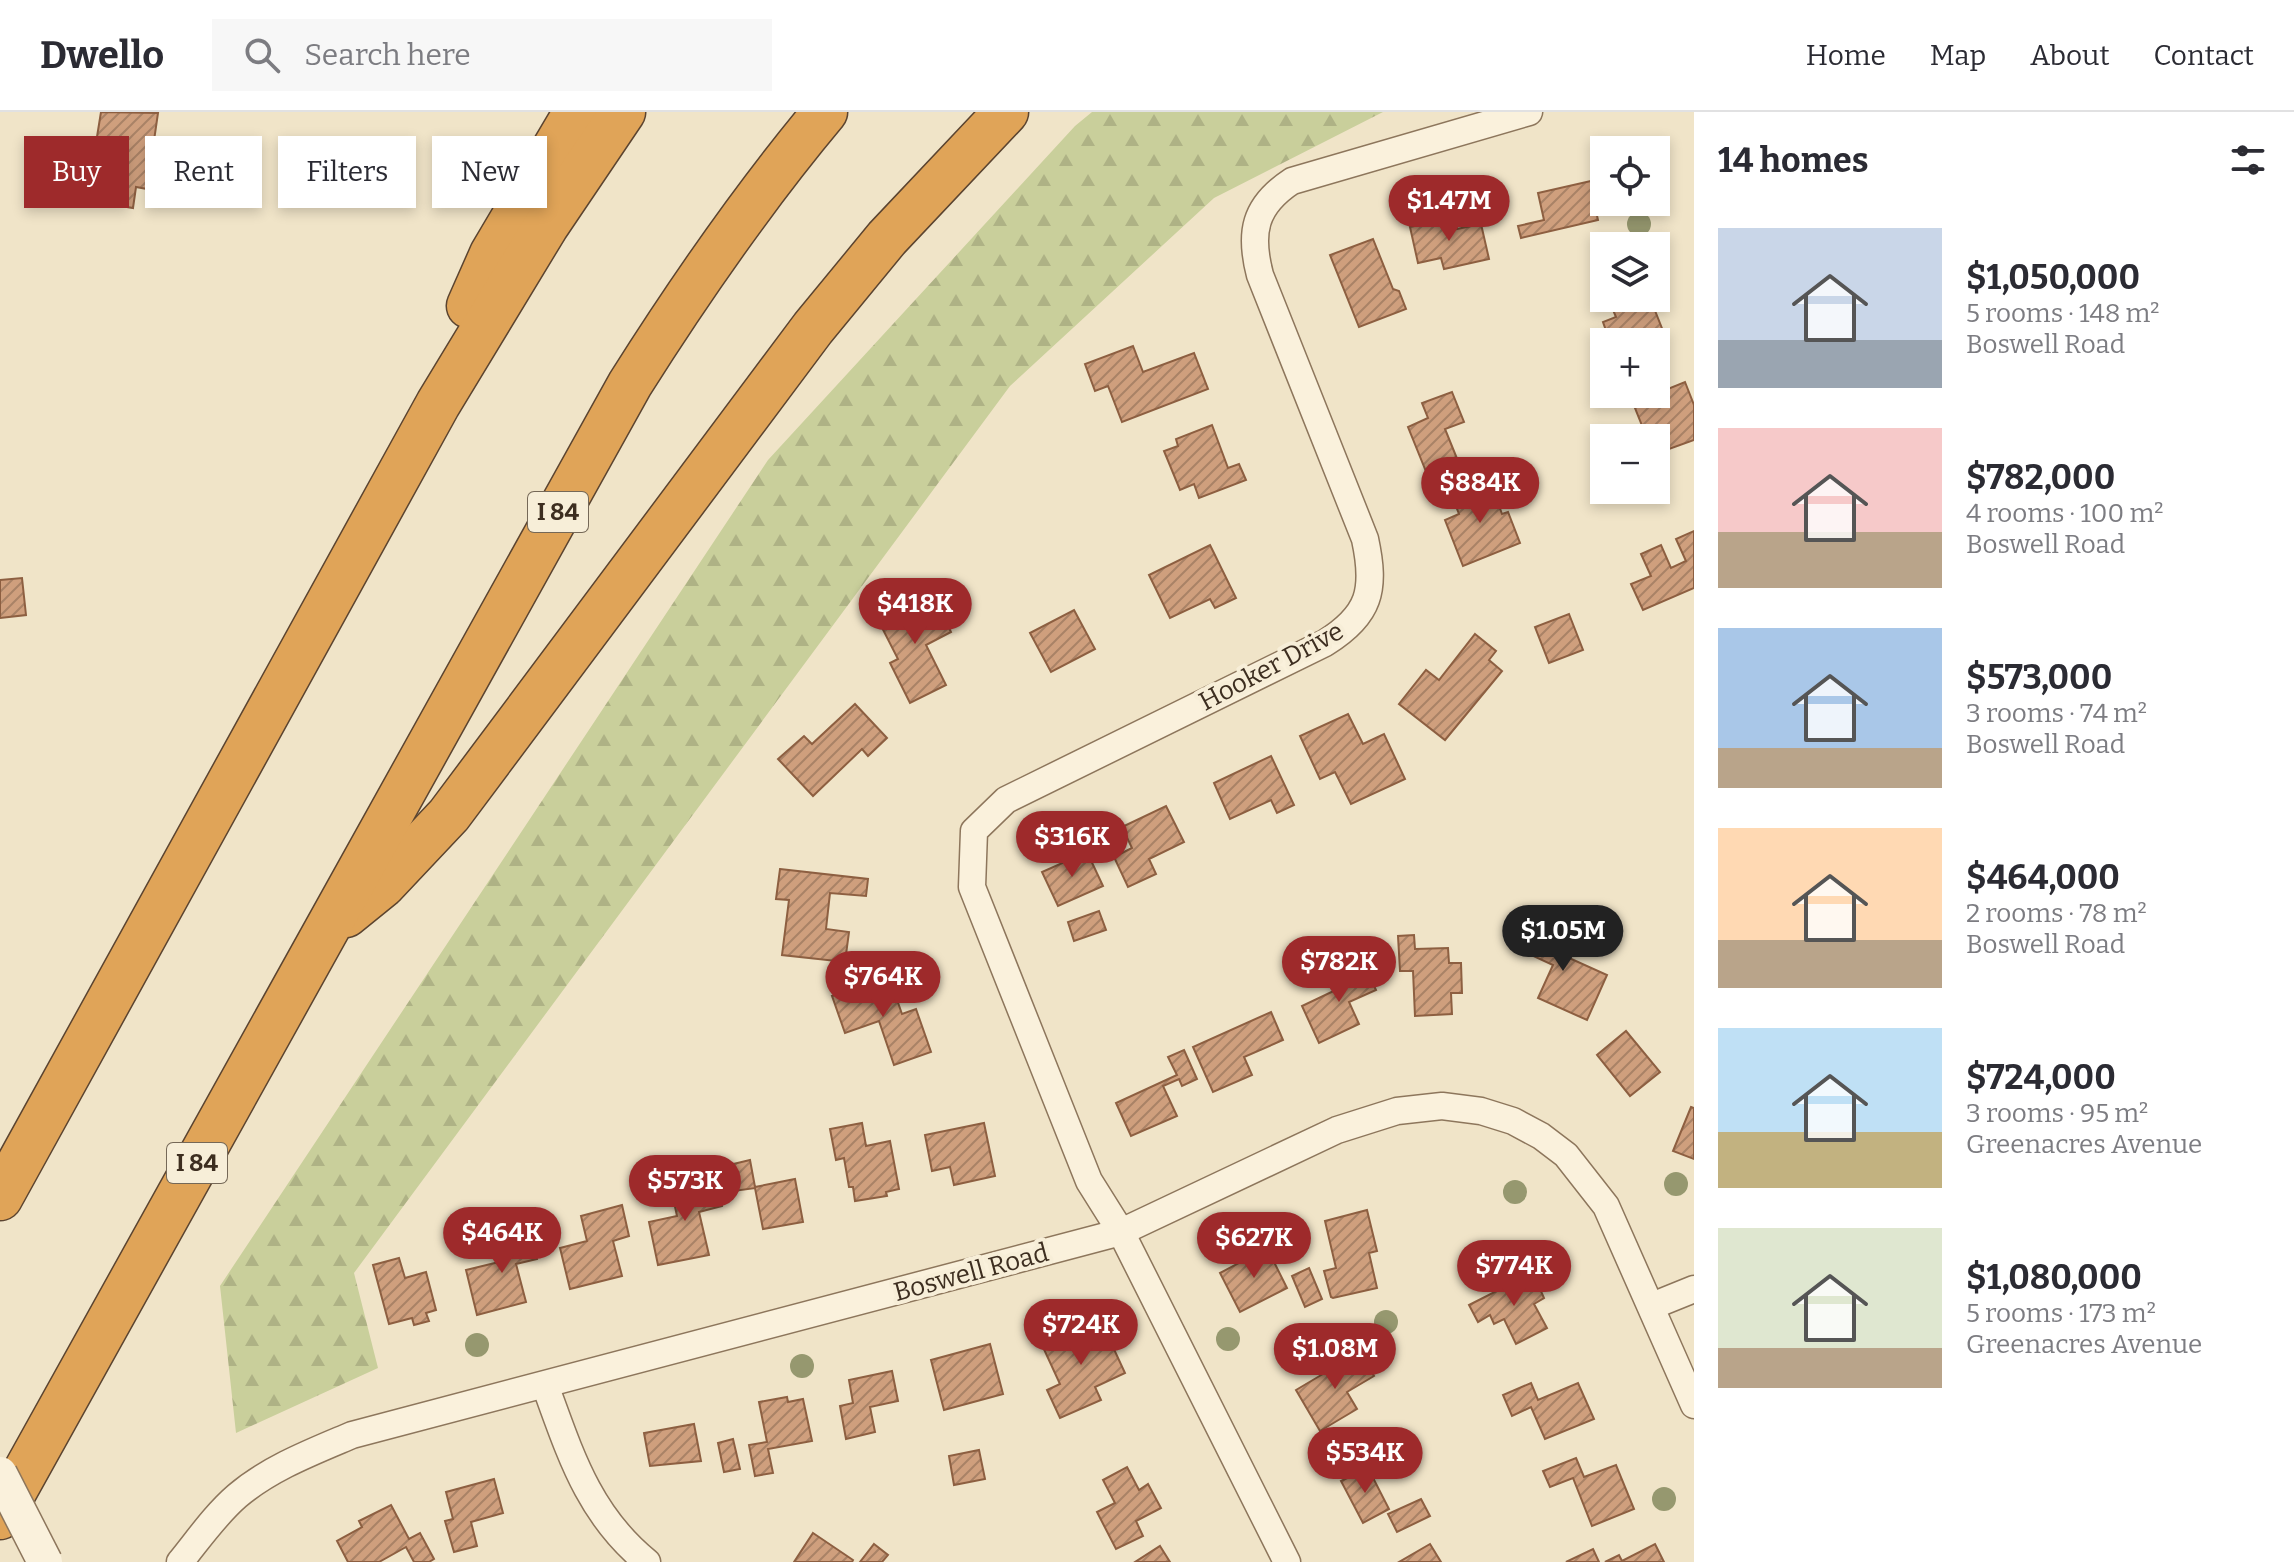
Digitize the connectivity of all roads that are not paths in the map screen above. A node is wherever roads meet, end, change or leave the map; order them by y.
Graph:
1 (576, 112) edge
2 (623, 112) edge
3 (825, 112) edge
4 (1006, 112) edge
5 (1529, 112) edge
6 (438, 404) junction
7 (324, 933) junction
8 (0, 1198) edge
9 (1121, 1232) junction
10 (1694, 1289) edge
11 (1652, 1306) junction
12 (545, 1385) junction
13 (1694, 1405) edge
14 (0, 1474) edge
15 (0, 1517) edge
16 (45, 1562) edge
17 (180, 1562) edge
18 (647, 1562) edge
19 (1287, 1562) edge

1 - 6 highway
2 - 6 highway
3 - 7 highway, I 84
4 - 7 highway
5 - 9 street, Hooker Drive
6 - 8 highway
7 - 15 highway, I 84
9 - 11 street, Boswell Road
9 - 12 street, Boswell Road
9 - 19 street, Hooker Drive
10 - 11 street
11 - 13 street, Boswell Road
12 - 17 street, Boswell Road
12 - 18 street
14 - 16 street, bridge

